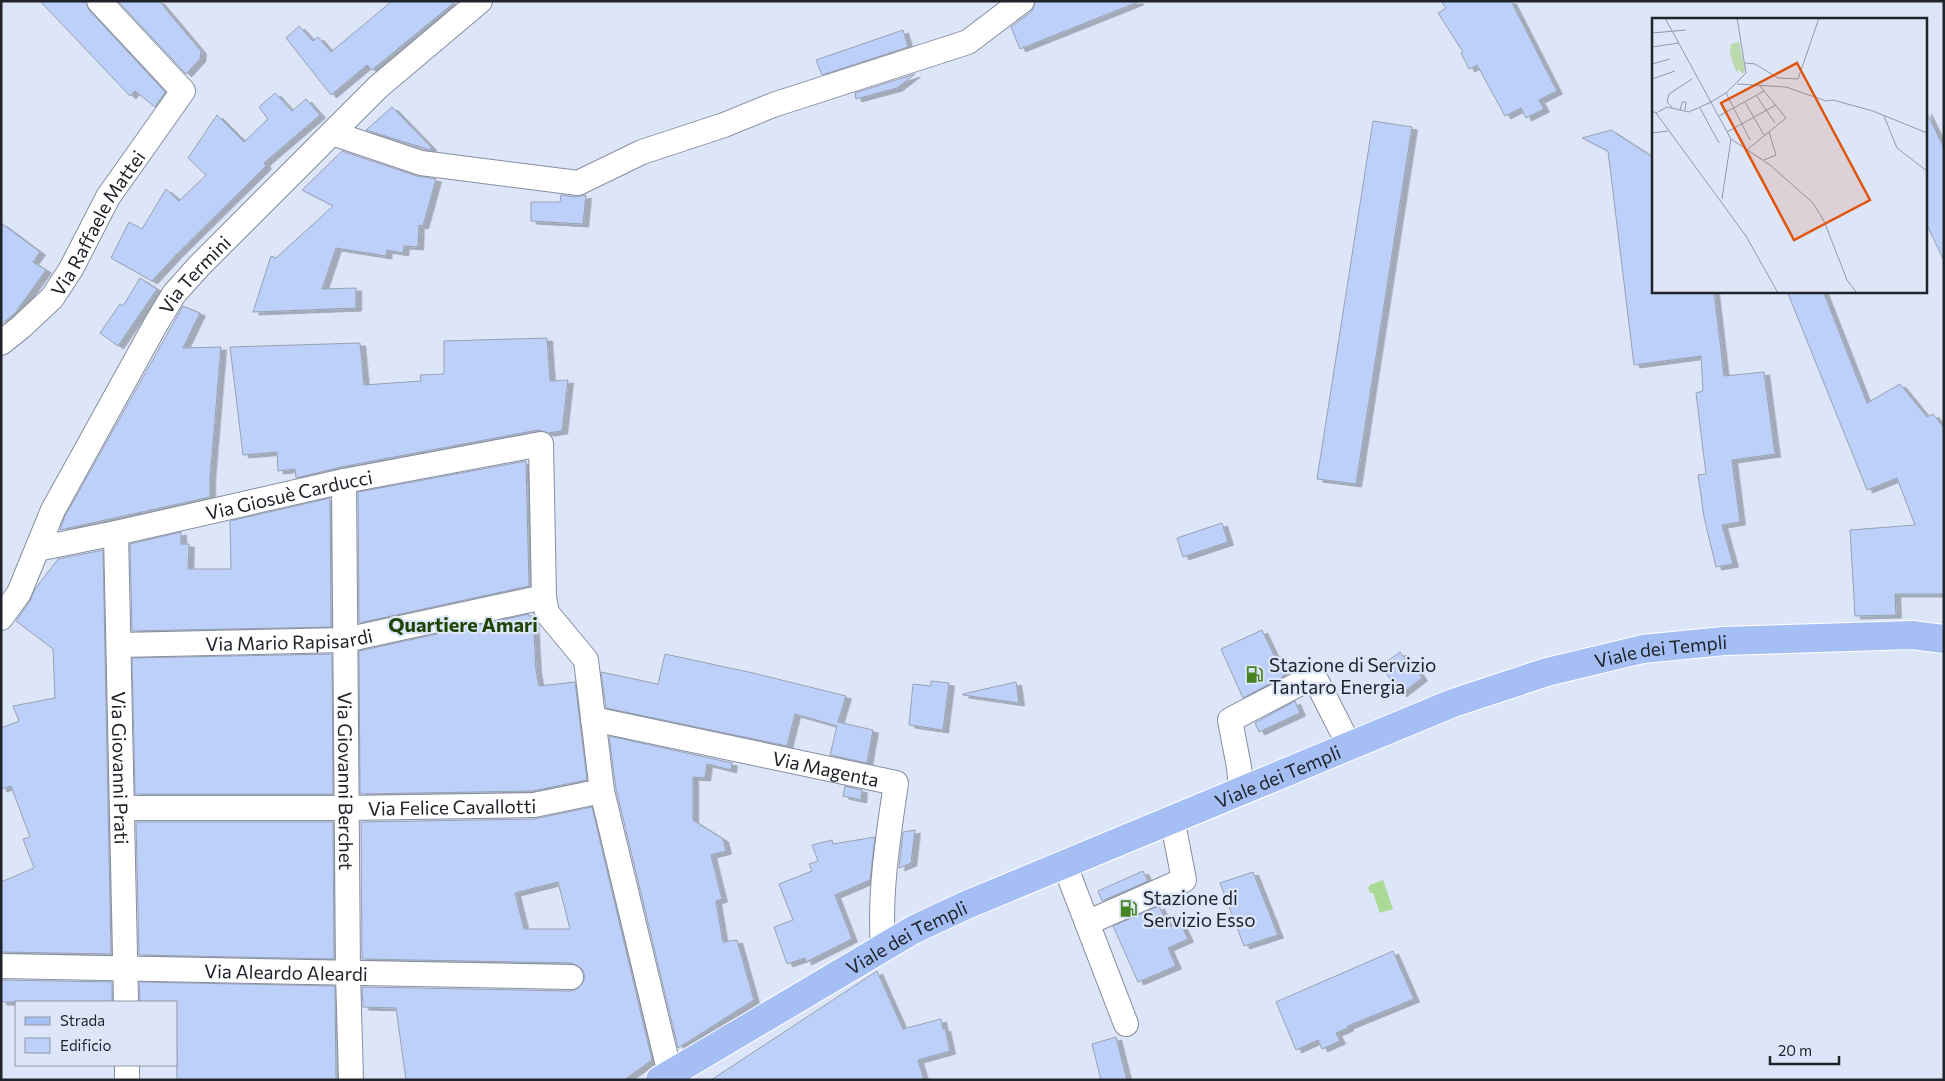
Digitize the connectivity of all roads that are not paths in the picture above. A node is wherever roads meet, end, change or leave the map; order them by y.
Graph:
1 (99, 1) edge
2 (480, 1) edge
3 (1022, 1) edge
4 (332, 133) junction
5 (1, 343) edge
6 (344, 481) junction
7 (116, 533) junction
8 (37, 549) junction
9 (544, 597) junction
10 (1, 618) edge
11 (1944, 639) edge
12 (345, 640) junction
13 (118, 645) junction
14 (593, 719) junction
15 (1349, 746) junction
16 (1241, 790) junction
17 (602, 791) junction
18 (122, 808) junction
19 (346, 808) junction
20 (1172, 818) junction
21 (1064, 864) junction
22 (1087, 923) junction
23 (883, 947) junction
24 (1, 966) edge
25 (125, 968) junction
26 (348, 973) junction
27 (571, 978) dead end
28 (126, 1001) edge
29 (1126, 1024) dead end
30 (127, 1066) edge
31 (665, 1077) edge
32 (127, 1080) edge
33 (351, 1080) edge

1 - 5 street, Via Raffaele Mattei
2 - 4 street, Via Termini
3 - 4 street
4 - 8 street, Via Termini
6 - 7 street, Via Giosuè Carducci
6 - 9 street, Via Giosuè Carducci
6 - 12 street, Via Giovanni Berchet
7 - 8 street, Via Giosuè Carducci
7 - 13 street, Via Giovanni Prati
8 - 10 street, Via Termini
9 - 12 street, Via Mario Rapisardi
9 - 14 street
11 - 15 main road, Viale dei Templi
12 - 13 street, Via Mario Rapisardi
12 - 19 street, Via Giovanni Berchet
13 - 18 street, Via Giovanni Prati
14 - 17 street
14 - 23 street, Via Magenta
15 - 16 main road, Viale dei Templi
15 - 16 street
16 - 20 main road, Viale dei Templi
17 - 19 street, Via Felice Cavallotti
17 - 31 street
18 - 19 street, Via Felice Cavallotti
18 - 25 street, Via Giovanni Prati
19 - 26 street, Via Giovanni Berchet
20 - 21 main road, Viale dei Templi
20 - 22 street
21 - 22 street
21 - 23 main road, Viale dei Templi
22 - 29 street
23 - 31 main road, Viale dei Templi
24 - 25 street, Via Aleardo Aleardi
25 - 26 street, Via Aleardo Aleardi
25 - 28 street, Via Giovanni Prati
26 - 27 street, Via Aleardo Aleardi
26 - 33 street, Via Giovanni Berchet
30 - 32 street

